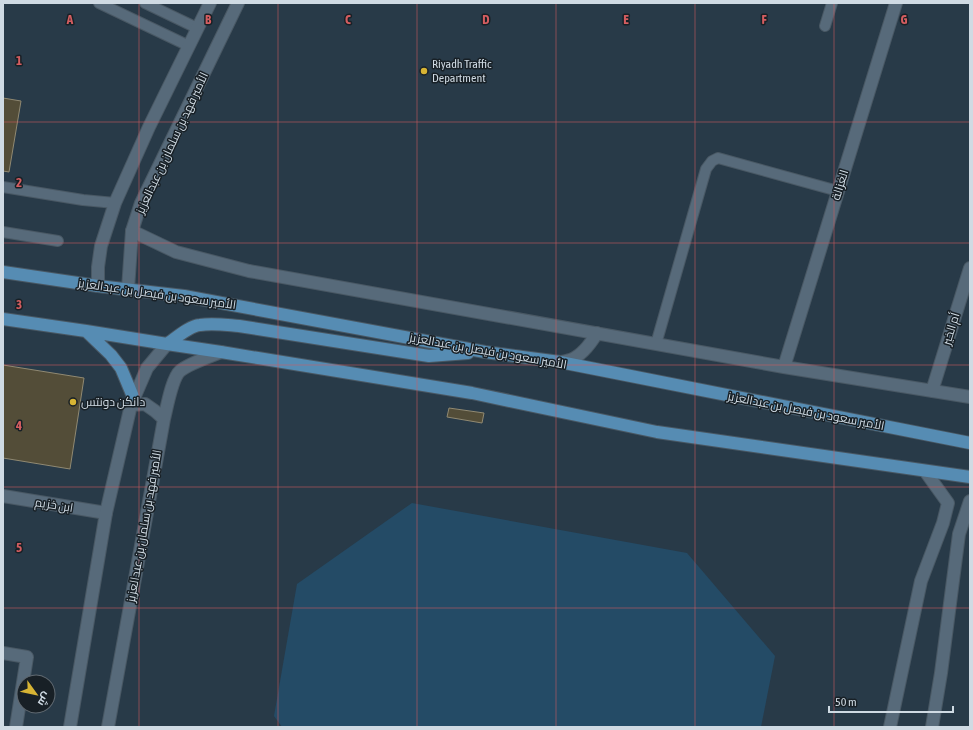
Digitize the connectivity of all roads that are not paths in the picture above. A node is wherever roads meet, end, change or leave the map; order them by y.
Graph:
1 (99, 3) edge
2 (145, 3) edge
3 (210, 3) edge
4 (238, 3) edge
5 (832, 3) edge
6 (896, 3) edge
7 (825, 26) dead end
8 (198, 28) junction
9 (189, 46) junction
10 (3, 187) edge
11 (838, 192) junction
12 (115, 203) junction
13 (132, 231) junction
14 (3, 232) edge
15 (58, 241) dead end
16 (970, 268) edge
17 (3, 272) edge
18 (98, 286) junction
19 (128, 289) junction
20 (3, 319) edge
21 (86, 331) junction
22 (597, 333) junction
23 (167, 344) junction
24 (656, 344) junction
25 (221, 352) junction
26 (485, 352) junction
27 (560, 362) junction
28 (784, 366) junction
29 (932, 391) junction
30 (970, 397) edge
31 (133, 402) junction
32 (164, 419) junction
33 (969, 443) edge
34 (925, 470) junction
35 (967, 477) edge
36 (3, 496) edge
37 (970, 501) edge
38 (106, 513) junction
39 (3, 653) edge
40 (16, 727) edge
41 (70, 727) edge
42 (108, 727) edge
43 (890, 727) edge
44 (932, 727) edge

1 - 9 lane
2 - 8 lane
3 - 8 street
4 - 13 street, الأمير فهد بن سلمان بن عبدالعزيز
5 - 7 lane
6 - 11 street, الغزالة
8 - 9 street
9 - 12 street
10 - 12 lane
11 - 24 lane
11 - 28 street, الغزالة
12 - 18 street
13 - 19 street, الأمير فهد بن سلمان بن عبدالعزيز
13 - 22 street
14 - 15 lane
16 - 29 street, أم الخير
17 - 18 main road, الأمير سعود بن فيصل بن عبدالعزيز
18 - 19 main road, الأمير سعود بن فيصل بن عبدالعزيز
19 - 26 main road, الأمير سعود بن فيصل بن عبدالعزيز
20 - 21 main road
21 - 23 main road
21 - 31 main road
22 - 24 street
22 - 27 street
23 - 25 main road
23 - 26 main road
23 - 31 street
24 - 28 street
25 - 32 street, الأمير فهد بن سلمان بن عبدالعزيز
25 - 34 main road
26 - 27 main road, الأمير سعود بن فيصل بن عبدالعزيز
27 - 33 main road, الأمير سعود بن فيصل بن عبدالعزيز
28 - 29 street
29 - 30 street
31 - 32 street
31 - 38 street
32 - 42 street, الأمير فهد بن سلمان بن عبدالعزيز
34 - 35 main road
34 - 43 street
36 - 38 street, ابن خزيم
37 - 44 street
38 - 41 street
39 - 40 street

